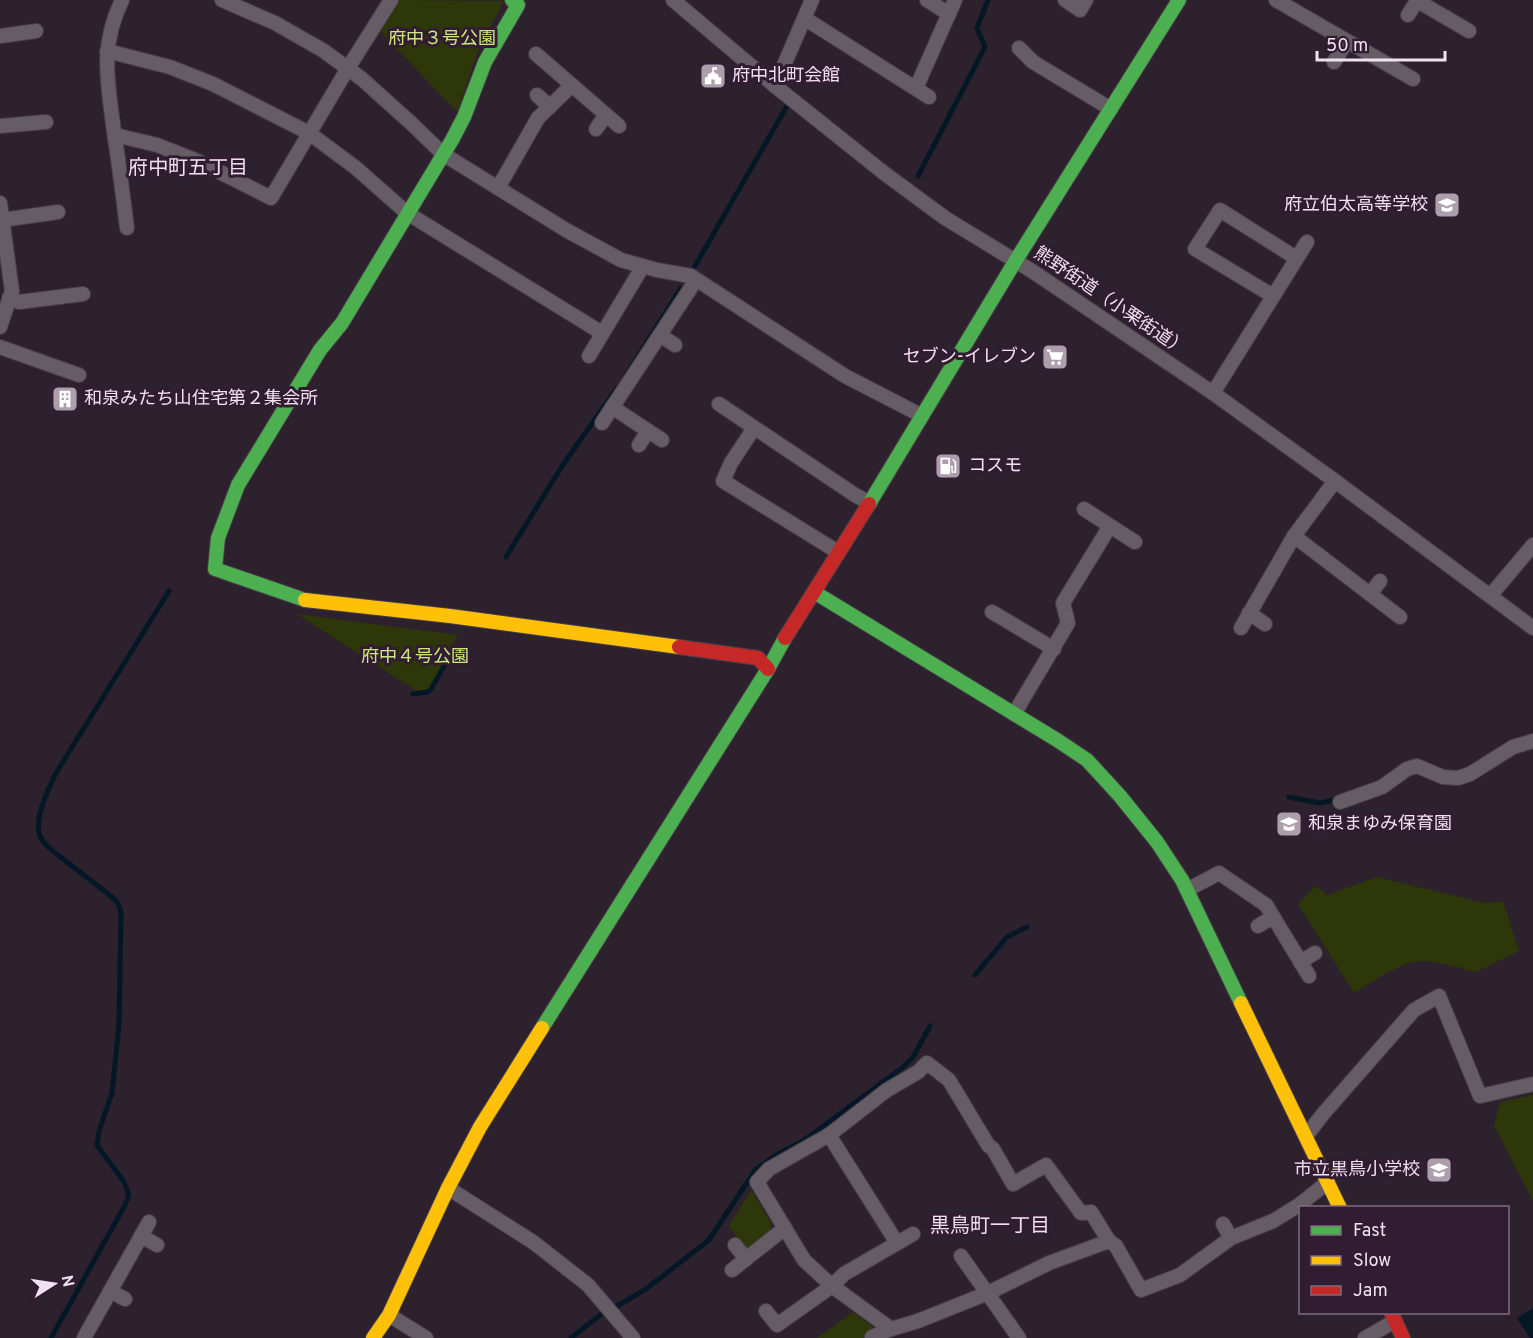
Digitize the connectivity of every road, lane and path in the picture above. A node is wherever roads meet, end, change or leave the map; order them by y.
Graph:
1 (122, 0) edge
2 (222, 0) edge
3 (391, 0) edge
4 (512, 0) edge
5 (673, 0) edge
6 (812, 0) edge
7 (927, 0) edge
8 (955, 0) edge
9 (1065, 0) edge
10 (1086, 0) edge
11 (1179, 0) edge
12 (1276, 0) edge
13 (1416, 0) edge
14 (1293, 4) edge
15 (949, 14) junction
16 (1408, 15) dead end
17 (804, 18) junction
18 (36, 31) dead end
19 (1469, 31) dead end
20 (0, 36) edge
21 (1347, 41) junction
22 (1019, 48) dead end
23 (107, 51) junction
24 (536, 54) dead end
25 (1334, 62) dead end
26 (348, 68) junction
27 (1413, 79) dead end
28 (572, 85) junction
29 (775, 86) junction
30 (915, 88) junction
31 (537, 95) dead end
32 (930, 97) dead end
33 (550, 107) junction
34 (1111, 109) junction
35 (606, 115) junction
36 (46, 122) dead end
37 (0, 126) edge
38 (619, 126) dead end
39 (596, 129) dead end
40 (309, 133) junction
41 (115, 135) junction
42 (443, 154) junction
43 (498, 188) junction
44 (0, 203) edge
45 (58, 212) dead end
46 (407, 213) junction
47 (2, 220) junction
48 (127, 228) dead end
49 (1307, 242) dead end
50 (4, 257) edge
51 (1296, 258) junction
52 (1016, 260) junction
53 (643, 266) junction
54 (696, 280) junction
55 (83, 294) dead end
56 (1273, 296) junction
57 (9, 298) junction
58 (1261, 315) junction
59 (1274, 322) dead end
60 (0, 327) edge
61 (602, 333) junction
62 (660, 335) junction
63 (675, 345) dead end
64 (0, 347) edge
65 (589, 356) dead end
66 (79, 375) dead end
67 (1213, 393) junction
68 (719, 404) dead end
69 (612, 407) junction
70 (922, 416) junction
71 (602, 423) dead end
72 (754, 428) junction
73 (648, 431) junction
74 (662, 440) dead end
75 (639, 445) dead end
76 (1335, 481) junction
77 (870, 502) junction
78 (1084, 509) dead end
79 (1110, 526) junction
80 (1294, 536) junction
81 (1135, 542) dead end
82 (1533, 545) edge
83 (838, 552) junction
84 (1380, 580) dead end
85 (814, 592) junction
86 (1370, 594) junction
87 (1490, 596) junction
88 (992, 612) dead end
89 (1249, 613) junction
90 (1400, 617) dead end
91 (1265, 624) dead end
92 (1240, 628) dead end
93 (1533, 628) edge
94 (1054, 649) junction
95 (768, 669) junction
96 (1014, 714) junction
97 (1533, 741) edge
98 (1340, 802) dead end
99 (1187, 890) junction
100 (1273, 917) junction
101 (1258, 926) dead end
102 (1315, 953) dead end
103 (1300, 962) junction
104 (1309, 976) dead end
105 (1533, 1084) edge
106 (829, 1135) junction
107 (1306, 1136) junction
108 (1328, 1182) junction
109 (448, 1188) junction
110 (1339, 1206) edge
111 (149, 1222) dead end
112 (1223, 1224) dead end
113 (784, 1228) junction
114 (913, 1234) dead end
115 (141, 1236) junction
116 (1232, 1238) junction
117 (1109, 1240) junction
118 (897, 1243) junction
119 (157, 1245) dead end
120 (735, 1245) dead end
121 (962, 1256) dead end
122 (746, 1259) junction
123 (732, 1270) dead end
124 (832, 1286) junction
125 (110, 1291) junction
126 (988, 1293) junction
127 (125, 1299) dead end
128 (766, 1311) dead end
129 (389, 1315) junction
130 (1393, 1317) edge
131 (891, 1329) junction
132 (872, 1337) edge
133 (84, 1338) edge
134 (373, 1338) edge
135 (426, 1338) edge
136 (633, 1338) edge
137 (1019, 1338) edge
138 (1365, 1338) edge
139 (1403, 1338) edge

1 - 23 street
2 - 26 street
3 - 26 street
4 - 42 street
5 - 29 street, 熊野街道（小栗街道）
6 - 17 street
7 - 15 street
8 - 15 street
9 - 10 street
11 - 34 street
12 - 14 street
13 - 16 street
13 - 19 street
14 - 21 street
15 - 30 street
17 - 29 street
17 - 30 street
18 - 20 street
21 - 25 street
21 - 27 street
22 - 34 street
23 - 40 street
23 - 41 street
24 - 28 street
26 - 40 street
26 - 42 street
28 - 33 street
28 - 35 street
29 - 52 street, 熊野街道（小栗街道）
30 - 32 street
31 - 33 street
33 - 43 street
34 - 52 street
35 - 38 street
35 - 39 street
36 - 37 street
40 - 41 street
40 - 46 street
41 - 48 street
42 - 43 street
42 - 46 street
43 - 53 street
44 - 47 street
45 - 47 street
46 - 61 street
46 - 95 street
47 - 50 street
49 - 51 street
50 - 57 street
51 - 56 street
51 - 56 street
52 - 67 street, 熊野街道（小栗街道）
52 - 70 street
53 - 54 street
53 - 61 street
54 - 62 street
54 - 70 street
55 - 57 street
56 - 58 street
57 - 60 street
58 - 59 street
58 - 67 street
61 - 65 street
62 - 63 street
62 - 69 street
64 - 66 street
67 - 76 street, 熊野街道（小栗街道）
68 - 72 street
69 - 71 street
69 - 73 street
70 - 77 street
72 - 77 street
72 - 83 street
73 - 74 street
73 - 75 street
76 - 80 street
76 - 87 street, 熊野街道（小栗街道）
77 - 83 street
78 - 79 street
79 - 81 street
79 - 94 street
80 - 86 street
80 - 89 street
82 - 87 street
83 - 85 street
84 - 86 street
85 - 95 street
85 - 96 street
86 - 90 street
87 - 93 street, 熊野街道（小栗街道）
88 - 94 street
89 - 91 street
89 - 92 street
94 - 96 street
95 - 109 street
96 - 99 street
97 - 98 street
99 - 100 street
99 - 107 street
100 - 101 street
100 - 103 street
102 - 103 street
103 - 104 street
105 - 107 street
106 - 113 street
106 - 117 street
106 - 118 street
107 - 108 street
108 - 110 street
108 - 116 street
109 - 129 street
109 - 136 street
111 - 115 street
112 - 116 street
113 - 122 street
113 - 124 street
114 - 118 street
115 - 119 street
115 - 125 street
116 - 117 street
117 - 126 street
118 - 124 street
120 - 122 street
121 - 126 street
122 - 123 street
124 - 128 street
124 - 131 street
125 - 127 street
125 - 133 street
126 - 131 street
126 - 137 street
129 - 134 street
129 - 135 street
130 - 138 street
130 - 139 street
131 - 132 street

